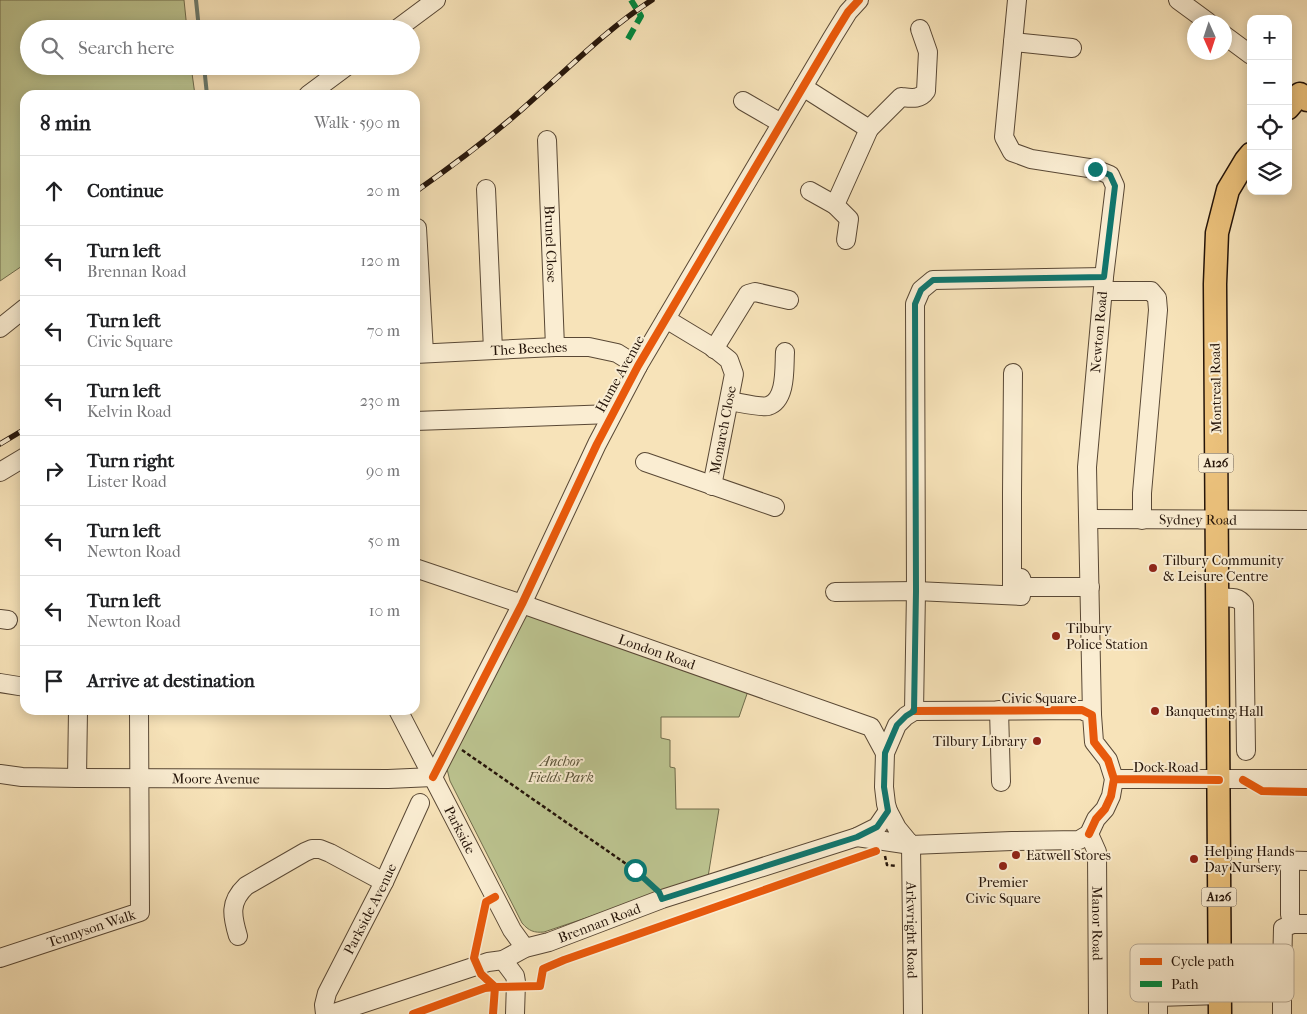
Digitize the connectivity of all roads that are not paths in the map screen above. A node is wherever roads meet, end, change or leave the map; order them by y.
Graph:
1 (436, 0) edge
2 (859, 0) edge
3 (1018, 0) edge
4 (1178, 0) edge
5 (1198, 15) edge
6 (409, 20) edge
7 (920, 29) dead end
8 (1232, 41) edge
9 (1014, 42) junction
10 (1072, 48) dead end
11 (1247, 52) edge
12 (334, 75) edge
13 (803, 87) junction
14 (315, 90) edge
15 (743, 102) dead end
16 (781, 123) junction
17 (869, 129) junction
18 (547, 140) dead end
19 (1247, 159) edge
20 (486, 189) dead end
21 (810, 191) dead end
22 (835, 205) junction
23 (846, 240) dead end
24 (1104, 284) junction
25 (789, 300) dead end
26 (20, 312) edge
27 (666, 320) junction
28 (0, 328) edge
29 (555, 347) junction
30 (714, 349) junction
31 (492, 350) junction
32 (785, 352) dead end
33 (420, 354) edge
34 (638, 366) junction
35 (1014, 373) dead end
36 (729, 401) junction
37 (612, 414) junction
38 (420, 421) edge
39 (20, 460) edge
40 (645, 462) dead end
41 (0, 472) edge
42 (712, 486) junction
43 (775, 507) dead end
44 (1089, 519) junction
45 (1142, 520) junction
46 (1307, 520) edge
47 (1217, 521) junction
48 (420, 570) edge
49 (1021, 578) dead end
50 (1090, 587) junction
51 (916, 591) junction
52 (835, 592) dead end
53 (1218, 598) junction
54 (522, 604) junction
55 (0, 684) edge
56 (20, 686) edge
57 (999, 710) junction
58 (78, 715) edge
59 (139, 715) edge
60 (401, 715) edge
61 (1092, 715) junction
62 (908, 716) junction
63 (871, 727) junction
64 (1246, 751) dead end
65 (885, 753) junction
66 (0, 774) edge
67 (433, 777) junction
68 (77, 778) junction
69 (140, 778) junction
70 (1307, 779) edge
71 (1114, 780) junction
72 (1219, 780) junction
73 (1001, 782) dead end
74 (420, 803) dead end
75 (888, 811) junction
76 (1090, 834) junction
77 (857, 837) junction
78 (911, 845) junction
79 (1268, 860) dead end
80 (1299, 861) edge
81 (384, 882) junction
82 (1290, 915) dead end
83 (1307, 924) edge
84 (238, 936) dead end
85 (1220, 944) edge
86 (1283, 944) edge
87 (525, 948) junction
88 (0, 958) edge
89 (503, 960) junction
90 (1202, 1002) edge
91 (1220, 1004) edge
92 (325, 1014) edge
93 (331, 1014) edge
94 (515, 1014) edge
95 (913, 1014) edge
96 (1098, 1014) edge

1 - 6 street
2 - 13 street, Hume Avenue
3 - 9 street, Newton Road
4 - 5 street
7 - 17 street
8 - 11 street
9 - 10 street
9 - 24 street, Newton Road
12 - 14 street
13 - 16 street, Hume Avenue
13 - 17 street
15 - 16 street
16 - 27 street, Hume Avenue
17 - 22 street
18 - 29 street, Brunel Close
19 - 47 main road, Montreal Road / A126
20 - 31 street
21 - 22 street
22 - 23 street
24 - 44 street, Newton Road
24 - 45 street
24 - 51 street
25 - 30 street
26 - 28 street
27 - 30 street, Monarch Close
27 - 34 street, Hume Avenue
29 - 31 street, The Beeches
29 - 34 street, The Beeches
30 - 36 street, Monarch Close
31 - 33 street, The Beeches
32 - 36 street
34 - 37 street, Hume Avenue
35 - 51 street
36 - 42 street, Monarch Close
37 - 38 street
37 - 54 street, Hume Avenue
39 - 41 street
40 - 42 street, Monarch Close
42 - 43 street, Monarch Close
44 - 45 street, Sydney Road
44 - 50 street, Newton Road
45 - 47 street, Sydney Road
46 - 47 street, Sydney Road
47 - 53 main road, Montreal Road / A126
48 - 54 street, London Road
49 - 50 street
50 - 61 street, Newton Road
51 - 52 street
51 - 62 street
53 - 64 street
53 - 72 main road, Montreal Road / A126
54 - 63 street, London Road
54 - 67 street, Hume Avenue
55 - 56 street
57 - 61 street, Civic Square
57 - 62 street, Civic Square
57 - 73 street
58 - 68 street
59 - 69 street
60 - 67 street, Parkside
61 - 71 street, Civic Square
62 - 63 street, Civic Square
62 - 65 street
63 - 65 street
65 - 75 street
66 - 68 street, Moore Avenue
67 - 69 street, Moore Avenue
67 - 87 street, Parkside
68 - 69 street, Moore Avenue
69 - 88 street, Tennyson Walk
70 - 72 street, Dock Road
71 - 72 street, Dock Road
71 - 76 street
72 - 85 main road, A126
74 - 81 street, Parkside Avenue
75 - 77 street, Brennan Road
75 - 78 street
76 - 78 street
76 - 96 street, Manor Road
77 - 78 street
77 - 87 street, Brennan Road
78 - 95 street, Arkwright Road
79 - 80 street
80 - 82 street
81 - 84 street
81 - 92 street, Parkside Avenue
83 - 86 street
87 - 89 street, Brennan Road
89 - 93 street, Brennan Road
89 - 94 street
90 - 91 street

